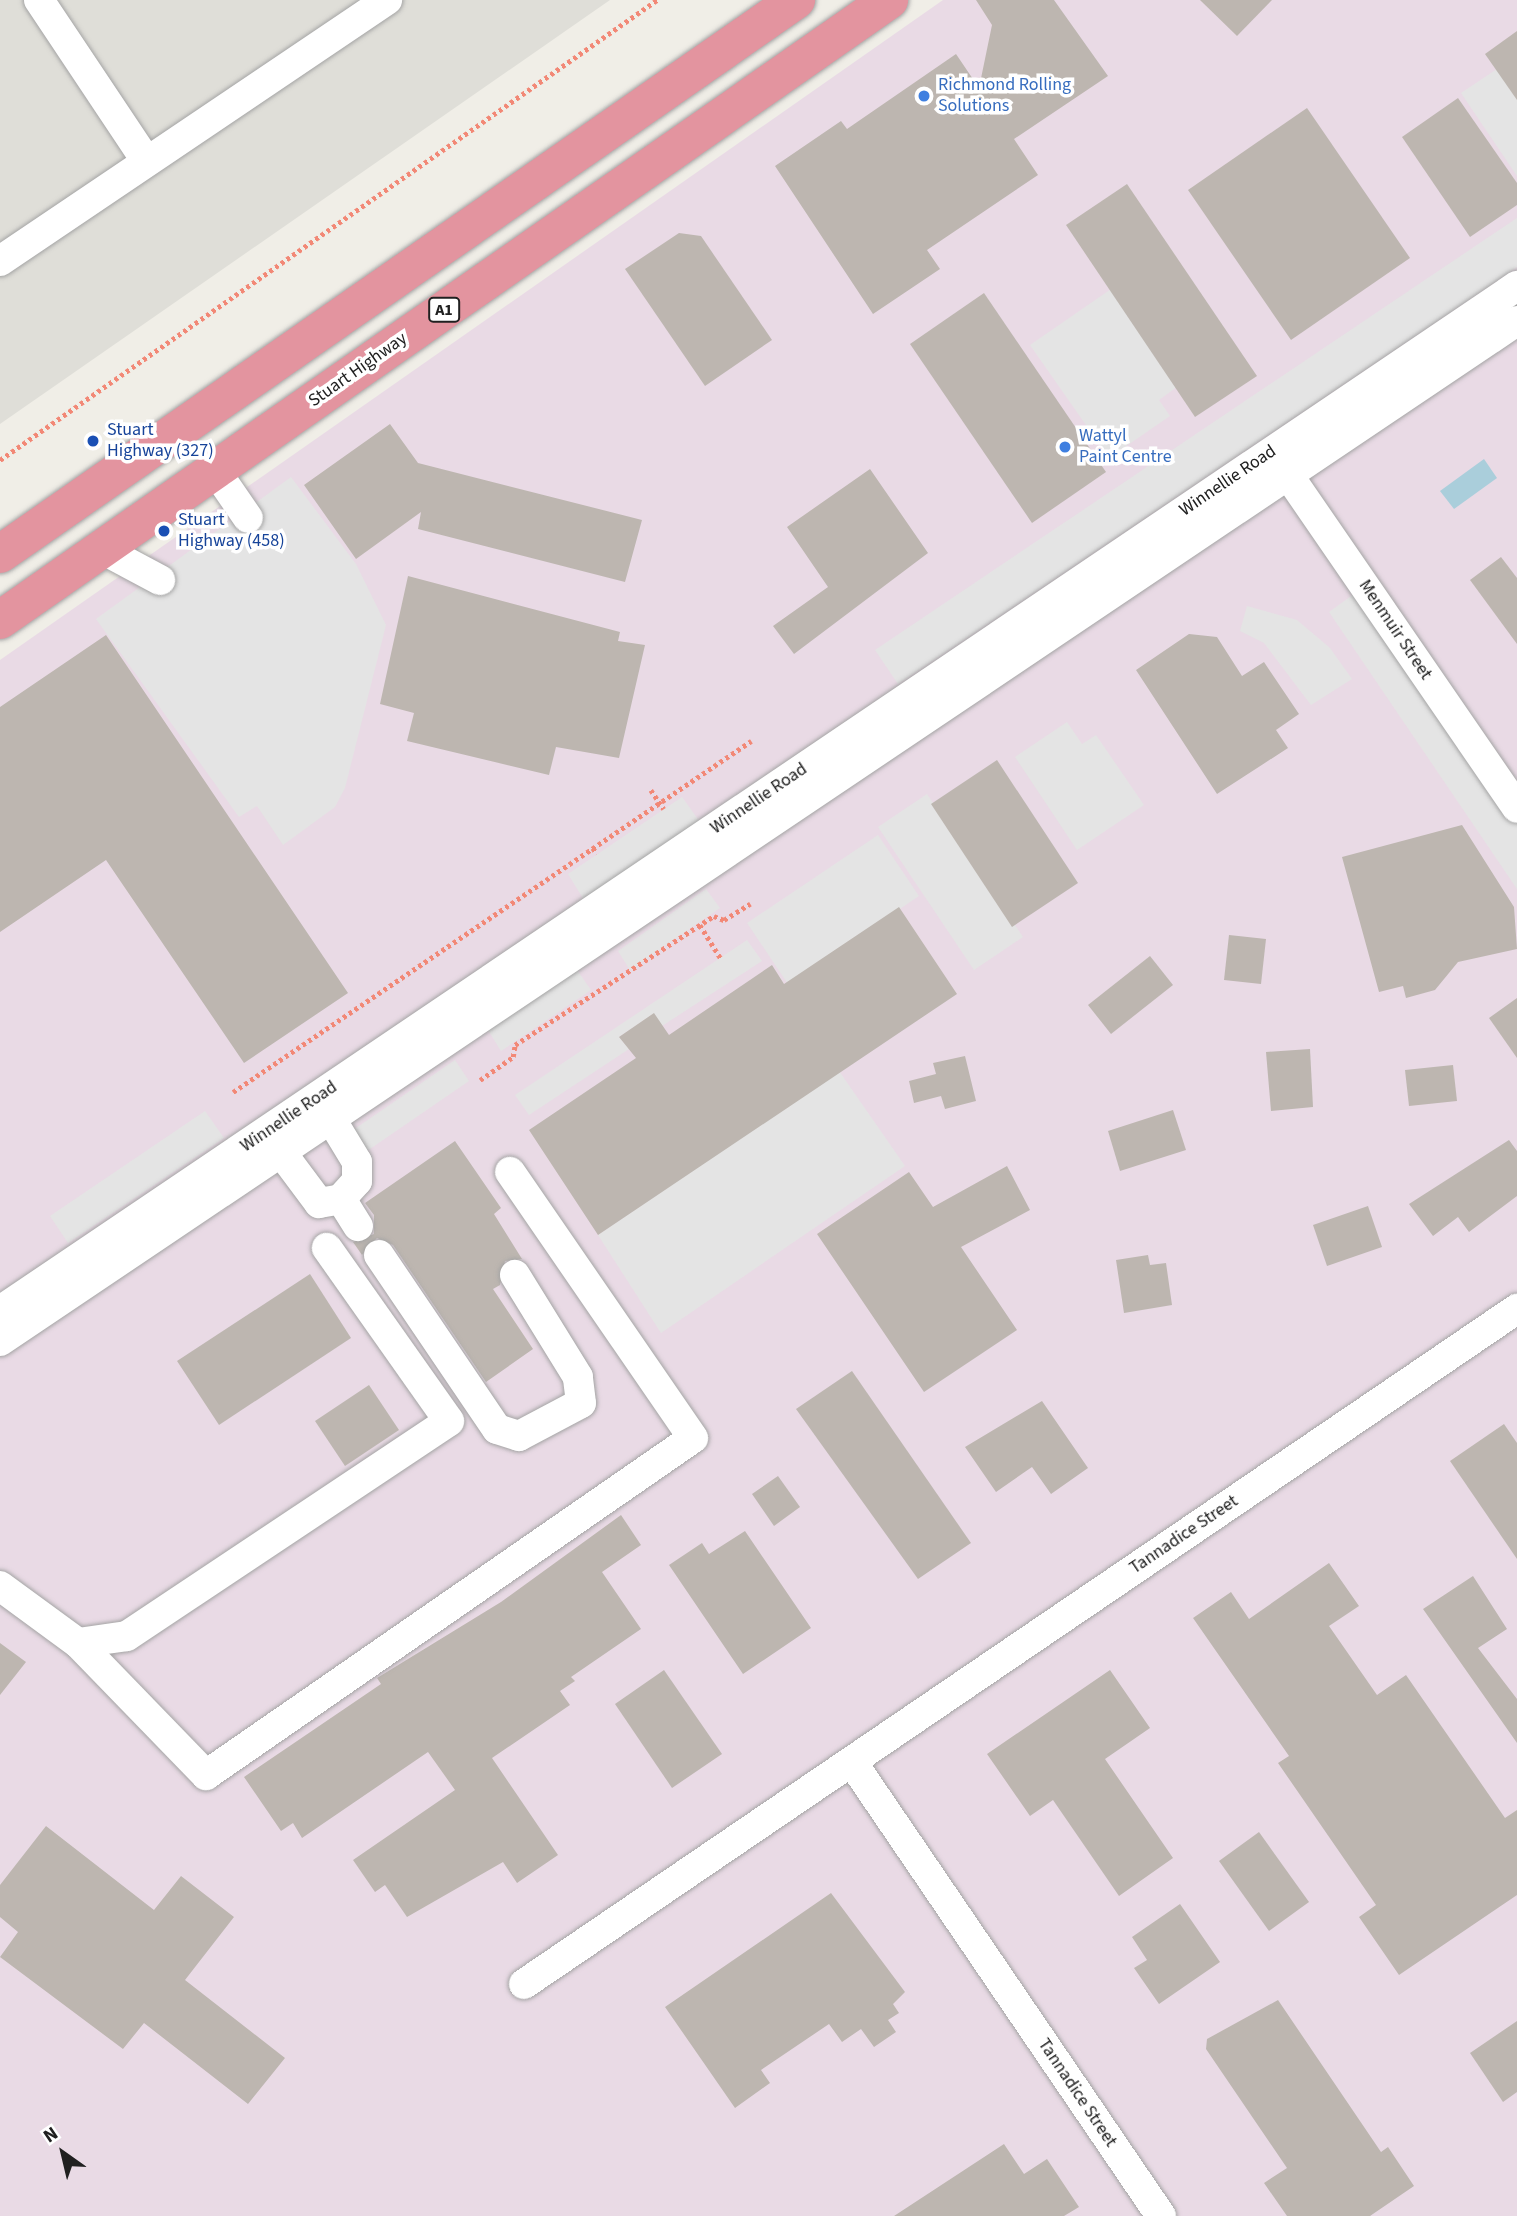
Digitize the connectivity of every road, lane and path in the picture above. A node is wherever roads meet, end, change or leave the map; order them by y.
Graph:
1 (39, 0) edge
2 (387, 0) edge
3 (657, 0) edge
4 (796, 0) edge
5 (889, 0) edge
6 (145, 159) junction
7 (0, 261) edge
8 (1517, 286) edge
9 (1517, 321) edge
10 (262, 372) junction
11 (293, 415) junction
12 (0, 460) edge
13 (1280, 463) junction
14 (215, 470) junction
15 (248, 518) dead end
16 (102, 549) junction
17 (0, 554) edge
18 (160, 580) dead end
19 (0, 620) edge
20 (751, 741) dead end
21 (651, 790) dead end
22 (659, 803) junction
23 (1517, 808) edge
24 (664, 809) dead end
25 (593, 848) junction
26 (597, 854) dead end
27 (750, 904) dead end
28 (700, 925) junction
29 (721, 958) dead end
30 (480, 1080) dead end
31 (233, 1092) dead end
32 (331, 1119) junction
33 (281, 1152) junction
34 (510, 1172) dead end
35 (341, 1199) junction
36 (358, 1226) dead end
37 (327, 1248) dead end
38 (379, 1255) dead end
39 (515, 1275) dead end
40 (1517, 1309) edge
41 (0, 1311) edge
42 (0, 1341) edge
43 (0, 1586) edge
44 (78, 1643) junction
45 (852, 1762) junction
46 (524, 1983) dead end
47 (1161, 2216) edge

1 - 6 street
2 - 6 street
3 - 12 path
4 - 10 highway
5 - 11 highway, Stuart Highway / A1
6 - 7 street
8 - 13 street, Winnellie Road
9 - 13 street, Winnellie Road
10 - 11 highway
10 - 17 highway
11 - 14 highway, Stuart Highway / A1
13 - 23 street, Menmuir Street
13 - 32 street, Winnellie Road
13 - 41 street, Winnellie Road
14 - 15 street
14 - 16 highway, Stuart Highway / A1
16 - 18 street
16 - 19 highway, Stuart Highway / A1
20 - 22 path
21 - 22 path
22 - 24 path
22 - 25 path
25 - 26 path
25 - 31 path
27 - 28 path
28 - 29 path
28 - 30 path
32 - 33 street, Winnellie Road
32 - 35 street
33 - 35 street
33 - 42 street, Winnellie Road
34 - 44 street
35 - 36 street
37 - 44 street
38 - 39 street
40 - 45 street, Tannadice Street
43 - 44 street
45 - 46 street, Tannadice Street
45 - 47 street, Tannadice Street

